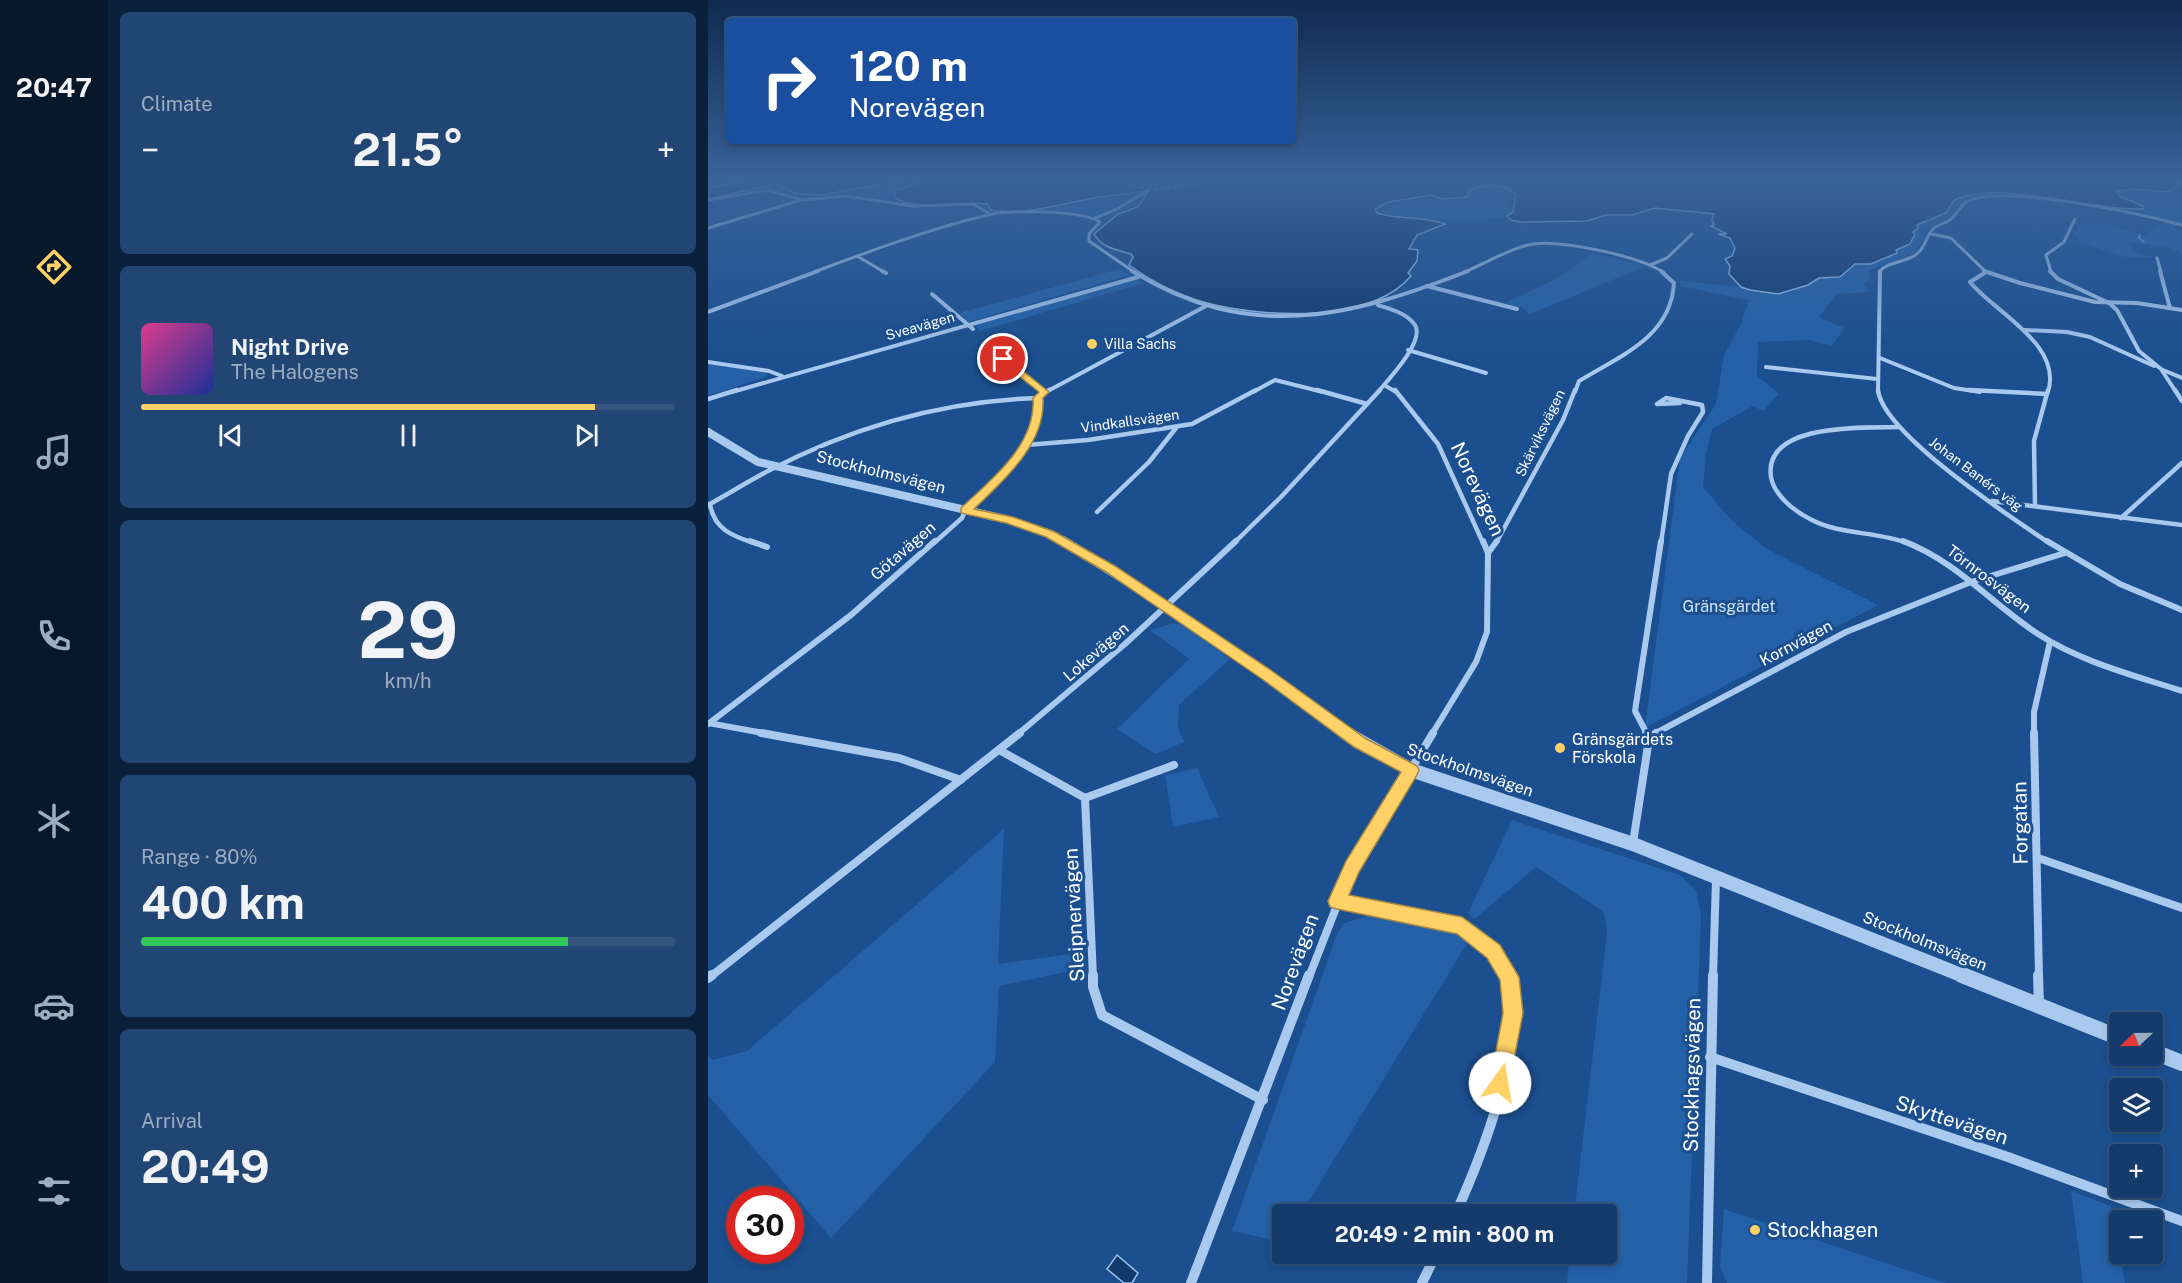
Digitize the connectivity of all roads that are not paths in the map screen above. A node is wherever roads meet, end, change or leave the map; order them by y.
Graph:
1 (918, 237) edge
2 (1089, 237) edge
3 (1689, 237) edge
4 (1929, 237) edge
5 (1945, 237) edge
6 (2066, 237) edge
7 (857, 256) junction
8 (2157, 258) dead end
9 (1650, 265) junction
10 (1986, 272) junction
11 (886, 273) dead end
12 (1138, 277) junction
13 (1426, 285) junction
14 (932, 294) dead end
15 (2109, 303) junction
16 (1377, 305) junction
17 (1206, 306) junction
18 (2170, 308) junction
19 (1517, 309) dead end
20 (2182, 310) edge
21 (708, 312) edge
22 (967, 324) junction
23 (973, 329) dead end
24 (2024, 330) junction
25 (1408, 350) junction
26 (1880, 358) junction
27 (1003, 359) dead end
28 (708, 362) edge
29 (1766, 367) dead end
30 (2160, 369) junction
31 (1486, 373) dead end
32 (782, 376) junction
33 (2182, 378) edge
34 (1877, 379) junction
35 (1384, 385) junction
36 (1044, 392) junction
37 (2047, 394) junction
38 (1038, 398) junction
39 (708, 399) edge
40 (2182, 401) edge
41 (1680, 403) dead end
42 (1367, 404) junction
43 (1899, 427) junction
44 (1176, 428) junction
45 (708, 432) edge
46 (1026, 445) junction
47 (777, 466) junction
48 (2181, 466) edge
49 (1989, 501) junction
50 (709, 504) edge
51 (2035, 506) junction
52 (965, 511) junction
53 (1097, 512) dead end
54 (2121, 518) junction
55 (2182, 525) edge
56 (767, 547) dead end
57 (1488, 553) junction
58 (2065, 553) junction
59 (1971, 582) junction
60 (1166, 609) junction
61 (2182, 610) edge
62 (2050, 642) junction
63 (2182, 692) edge
64 (708, 724) edge
65 (1649, 739) junction
66 (1000, 751) junction
67 (1174, 765) dead end
68 (1411, 770) junction
69 (961, 780) junction
70 (1085, 798) junction
71 (1633, 844) junction
72 (2038, 858) junction
73 (1716, 877) junction
74 (1337, 901) junction
75 (2182, 908) edge
76 (708, 978) edge
77 (2039, 1005) junction
78 (2109, 1034) edge
79 (2163, 1055) edge
80 (1710, 1057) junction
81 (2182, 1063) edge
82 (1263, 1100) junction
83 (1459, 1204) edge
84 (2182, 1221) edge
85 (1431, 1264) edge
86 (1710, 1280) edge
87 (1191, 1283) edge
88 (1422, 1283) edge

1 - 7 street
2 - 12 street, Skärviksvägen
3 - 9 street
4 - 26 street, Johan Banérs väg
5 - 10 street
6 - 15 street
7 - 11 street
7 - 21 street
8 - 18 street
9 - 13 street, Skärviksvägen
9 - 57 street, Skärviksvägen
10 - 15 street
10 - 24 street
12 - 17 street, Skärviksvägen
12 - 22 street, Sveavägen
13 - 16 street, Skärviksvägen
13 - 19 street
14 - 22 street
15 - 18 street
15 - 30 street
16 - 17 street, Skärviksvägen
16 - 25 street, Lokevägen
17 - 36 street
18 - 20 street
22 - 23 street
22 - 32 street, Sveavägen
24 - 30 street
24 - 37 street
25 - 31 street
25 - 35 street, Lokevägen
26 - 34 street, Johan Banérs väg
26 - 37 street
27 - 36 street
28 - 32 street
29 - 34 street
30 - 33 street
30 - 40 street
32 - 39 street, Sveavägen
34 - 43 street, Johan Banérs väg
35 - 42 street, Lokevägen
35 - 57 street, Norevägen
36 - 38 street
37 - 51 street
38 - 46 street, Götavägen
38 - 47 street
41 - 65 street
42 - 44 street, Vindkallsvägen
42 - 60 street, Lokevägen
43 - 49 street, Johan Banérs väg
43 - 59 street, Törnrosvägen
44 - 46 street, Vindkallsvägen
44 - 53 street
45 - 47 street, Stockholmsvägen
46 - 52 street, Götavägen
47 - 50 street
47 - 52 street, Stockholmsvägen
48 - 54 street
49 - 51 street
49 - 58 street, Johan Banérs väg
50 - 56 street
51 - 54 street
52 - 60 street, Stockholmsvägen
52 - 64 street, Götavägen
54 - 55 street
57 - 68 street, Norevägen
58 - 59 street, Kornvägen
58 - 61 street, Johan Banérs väg
59 - 62 street, Törnrosvägen
59 - 65 street, Kornvägen
60 - 66 street, Lokevägen
60 - 68 street, Stockholmsvägen
62 - 63 street, Törnrosvägen
62 - 72 street, Forgatan
64 - 69 street
65 - 71 street
66 - 69 street, Lokevägen
66 - 70 street
67 - 70 street
68 - 71 street, Stockholmsvägen
68 - 74 street, Norevägen
69 - 76 street, Lokevägen
70 - 82 street, Sleipnervägen
71 - 73 street, Stockholmsvägen
72 - 75 street
72 - 77 street, Forgatan
73 - 77 street, Stockholmsvägen
73 - 80 street, Stockhagsvägen
74 - 82 street, Norevägen
74 - 83 street
77 - 78 street, Stockholmsvägen
79 - 81 street
80 - 84 street, Skyttevägen
80 - 86 street, Stockhagsvägen
82 - 87 street, Norevägen
85 - 88 street

